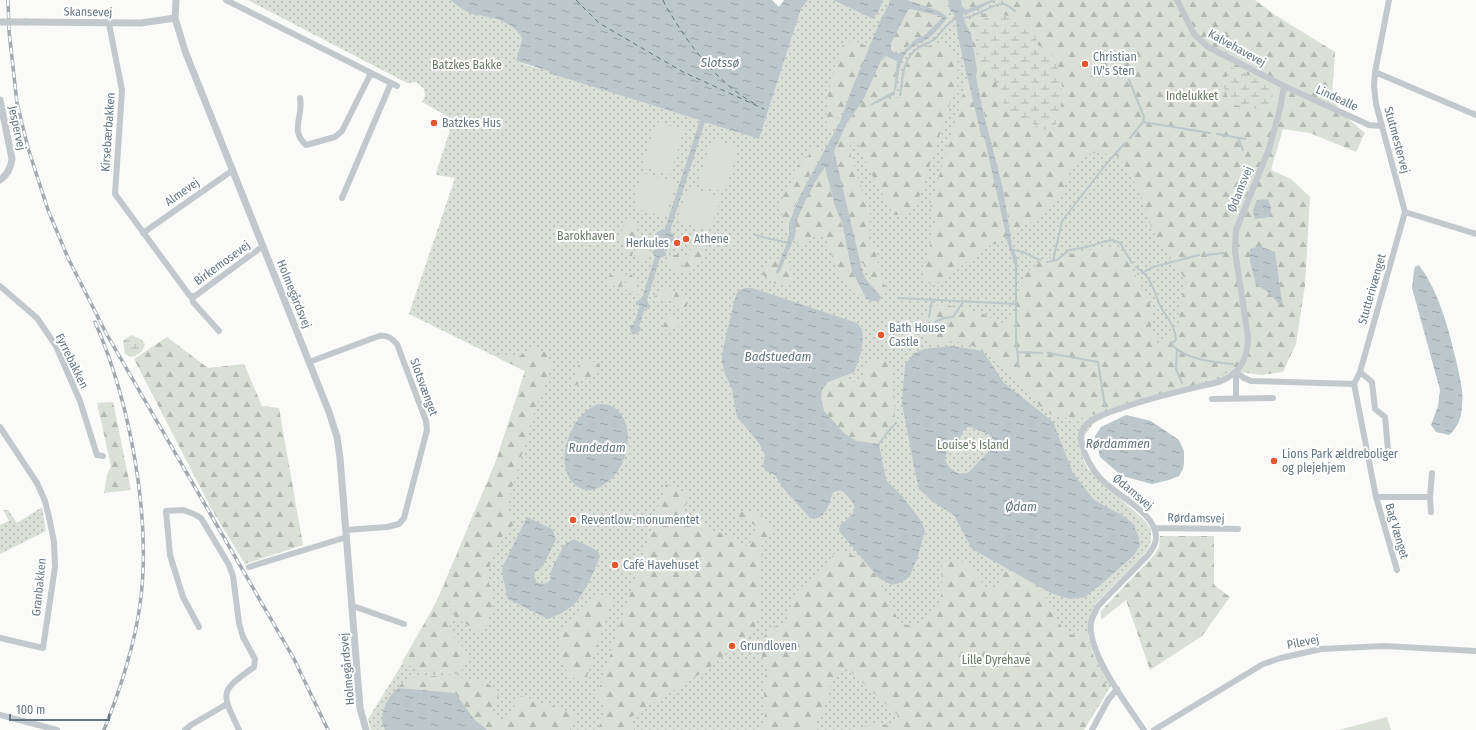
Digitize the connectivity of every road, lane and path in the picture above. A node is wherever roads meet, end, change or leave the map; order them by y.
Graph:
1 (176, 0) edge
2 (226, 0) edge
3 (1177, 0) edge
4 (1389, 0) edge
5 (175, 18) junction
6 (0, 22) edge
7 (109, 24) junction
8 (1375, 72) junction
9 (371, 73) junction
10 (1284, 86) junction
11 (300, 98) dead end
12 (0, 100) edge
13 (1476, 115) edge
14 (1382, 126) junction
15 (233, 170) junction
16 (0, 180) edge
17 (342, 198) dead end
18 (1406, 212) junction
19 (143, 233) junction
20 (1476, 234) edge
21 (263, 246) junction
22 (0, 286) edge
23 (192, 297) junction
24 (219, 331) dead end
25 (310, 362) junction
26 (1236, 372) junction
27 (1360, 372) junction
28 (1354, 384) junction
29 (1273, 398) dead end
30 (1212, 399) dead end
31 (1236, 399) junction
32 (0, 427) edge
33 (1388, 450) dead end
34 (103, 456) dead end
35 (1432, 473) dead end
36 (1376, 497) junction
37 (1430, 497) junction
38 (1431, 512) dead end
39 (1155, 528) junction
40 (1238, 529) dead end
41 (347, 533) junction
42 (248, 567) dead end
43 (1396, 570) dead end
44 (352, 606) junction
45 (404, 624) dead end
46 (199, 627) dead end
47 (0, 638) edge
48 (1476, 651) edge
49 (1117, 689) junction
50 (226, 704) junction
51 (0, 715) edge
52 (56, 730) edge
53 (185, 730) edge
54 (239, 730) edge
55 (366, 730) edge
56 (1092, 730) edge
57 (1144, 730) edge
58 (1154, 730) edge

1 - 5 street, Holmegårdsvej
2 - 9 street
3 - 10 street, Kalvehavevej
4 - 8 street, Stutmestervej
5 - 7 street, Skansevej
5 - 15 street, Holmegårdsvej
6 - 7 street, Skansevej, bridge
7 - 19 street, Kirsebærbakken
8 - 13 street
8 - 14 street, Stutmestervej
9 - 11 street
9 - 17 street
10 - 14 street, Lindealle
10 - 26 street, Ødamsvej
12 - 16 street, Jespervej
14 - 18 street, Stutmestervej
15 - 19 street, Almevej
15 - 21 street, Holmegårdsvej
18 - 20 street
18 - 27 street, Stutterivænget
19 - 23 street, Birkemosevej
21 - 23 street, Birkemosevej
21 - 25 street, Holmegårdsvej
22 - 34 street, Fyrrebakken
23 - 24 street, Birkemosevej
25 - 41 street, Holmegårdsvej
25 - 41 street, Slotsvænget
26 - 28 street
26 - 31 street, Ødamsvej
26 - 39 street, Ødamsvej
27 - 28 street, Stutterivænget
27 - 33 street
28 - 36 street, Bag Vænget
29 - 31 street
30 - 31 street
32 - 47 street, Granbakken
35 - 37 street
36 - 37 street, Bag Vænget
36 - 43 street, Bag Vænget
37 - 38 street
39 - 40 street, Rørdamsvej
39 - 49 street, Ødamsvej
41 - 42 street
41 - 44 street, Holmegårdsvej
44 - 45 street
44 - 55 street, Holmegårdsvej
46 - 50 street
48 - 58 street, Pilevej
49 - 56 street
49 - 57 street, Ødamsvej
50 - 53 street
50 - 54 street
51 - 52 street

